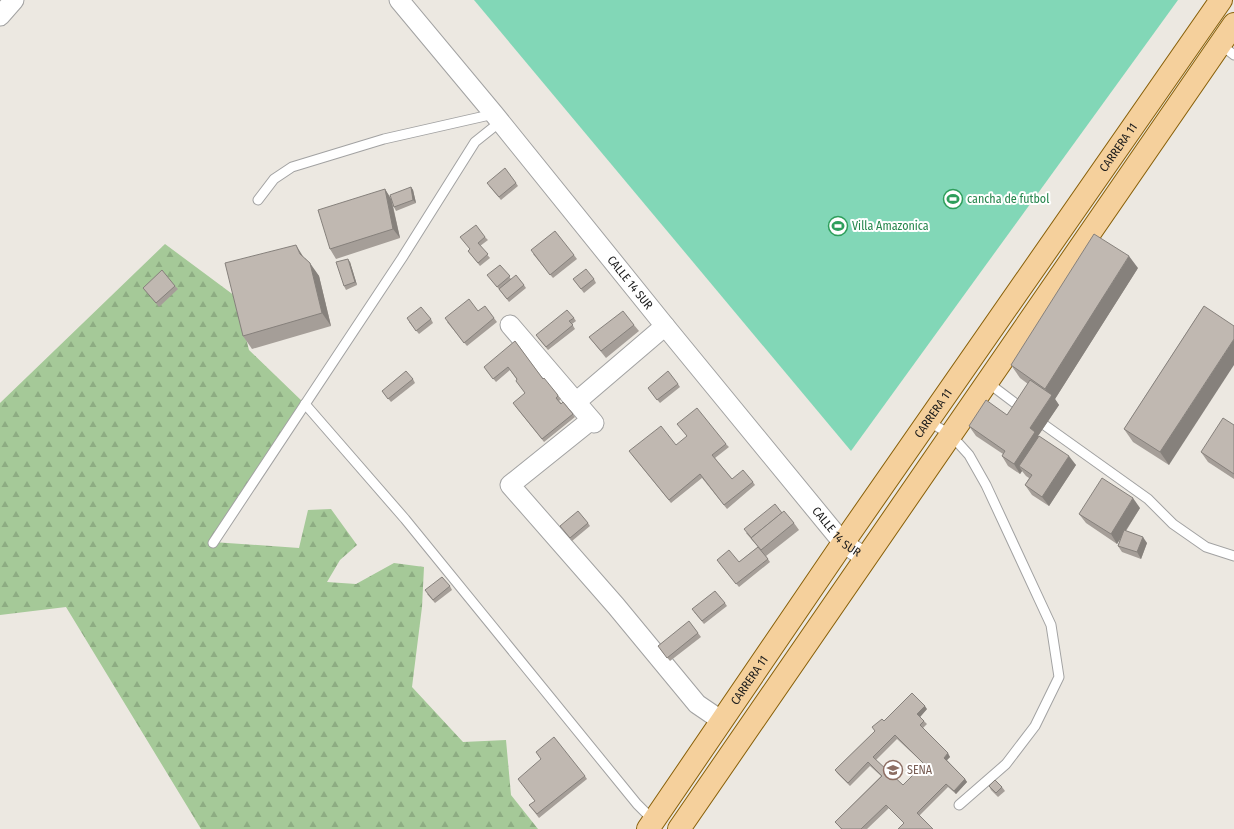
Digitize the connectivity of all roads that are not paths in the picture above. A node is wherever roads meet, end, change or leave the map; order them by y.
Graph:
1 (14, 0) edge
2 (399, 0) edge
3 (1221, 0) edge
4 (0, 16) edge
5 (1234, 24) edge
6 (1227, 50) edge
7 (497, 118) junction
8 (258, 200) dead end
9 (510, 326) dead end
10 (665, 326) junction
11 (987, 382) junction
12 (576, 402) junction
13 (305, 404) junction
14 (928, 421) junction
15 (950, 435) junction
16 (213, 542) dead end
17 (843, 543) junction
18 (1234, 556) edge
19 (866, 558) junction
20 (722, 721) junction
21 (959, 805) dead end
22 (651, 825) edge
23 (678, 829) edge

1 - 4 street
2 - 7 street, CALLE 14 SUR
3 - 14 main road, CARRERA 11
5 - 6 main road, CARRERA 11
6 - 11 main road, CARRERA 11
7 - 8 lane
7 - 10 street, CALLE 14 SUR
7 - 13 lane
9 - 12 street
10 - 12 street
10 - 17 street, CALLE 14 SUR
11 - 15 main road, CARRERA 11
11 - 18 lane
12 - 20 street
13 - 16 lane
13 - 22 lane
14 - 15 lane
14 - 17 main road, CARRERA 11
15 - 19 main road, CARRERA 11
15 - 21 lane
17 - 19 street, CALLE 14 SUR
17 - 20 main road, CARRERA 11
19 - 23 main road, CARRERA 11
20 - 22 main road, CARRERA 11

